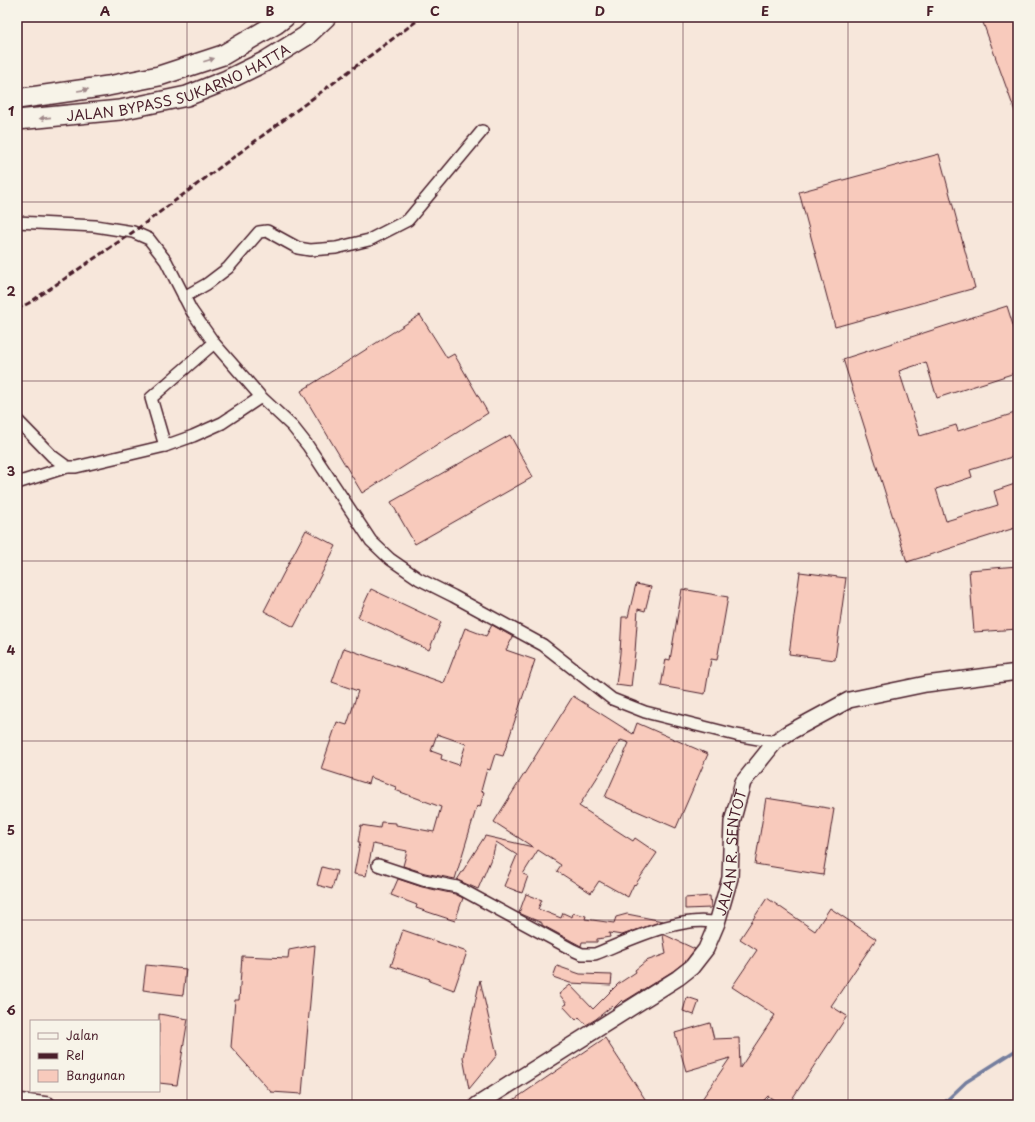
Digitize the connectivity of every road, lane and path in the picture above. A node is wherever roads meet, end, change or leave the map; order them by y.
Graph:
1 (285, 17) edge
2 (326, 17) edge
3 (17, 99) edge
4 (17, 120) edge
5 (482, 132) dead end
6 (17, 222) edge
7 (184, 297) junction
8 (214, 343) junction
9 (261, 397) junction
10 (17, 420) edge
11 (164, 446) junction
12 (68, 467) junction
13 (17, 483) edge
14 (1018, 672) edge
15 (775, 742) junction
16 (378, 865) dead end
17 (717, 923) junction
18 (17, 1101) edge
19 (48, 1105) edge
20 (477, 1105) edge

3 -> 1 highway, JALAN BYPASS SUKARNO HATTA
2 -> 4 highway, JALAN BYPASS SUKARNO HATTA
5 - 7 street
6 - 7 street
7 - 8 street
8 - 9 street
8 - 11 street
9 - 11 street
9 - 15 street
10 - 12 street
11 - 12 street
12 - 13 street
14 - 15 street, JALAN R. SENTOT
15 - 17 street, JALAN R. SENTOT
16 - 17 street
17 - 20 street, JALAN R. SENTOT
18 - 19 street

